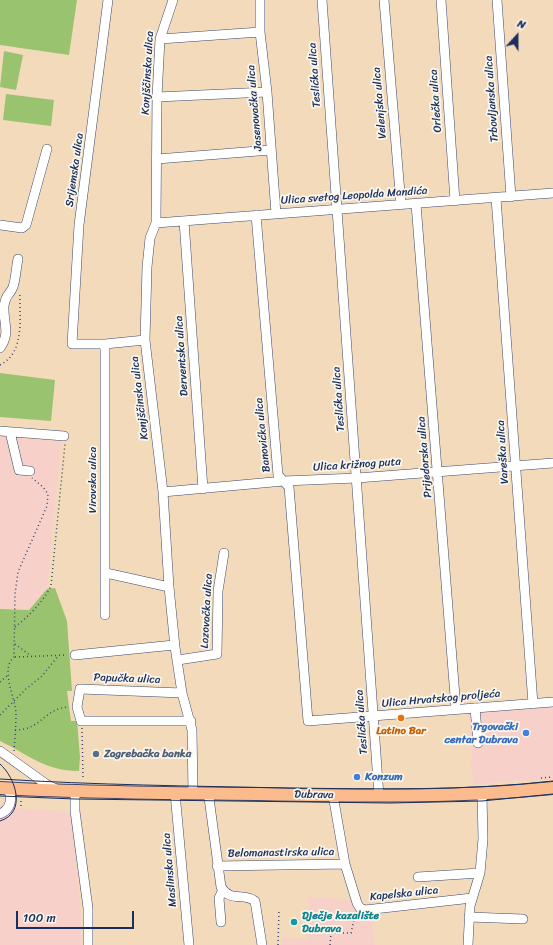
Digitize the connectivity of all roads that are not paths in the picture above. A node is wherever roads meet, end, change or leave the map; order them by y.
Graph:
1 (108, 0) edge
2 (173, 0) edge
3 (260, 0) edge
4 (322, 0) edge
5 (384, 0) edge
6 (441, 0) edge
7 (496, 0) edge
8 (260, 32) junction
9 (160, 39) junction
10 (267, 92) junction
11 (157, 97) junction
12 (47, 149) dead end
13 (271, 150) junction
14 (157, 159) junction
15 (553, 194) edge
16 (511, 197) junction
17 (496, 198) junction
18 (455, 201) junction
19 (416, 204) junction
20 (401, 205) junction
21 (337, 210) junction
22 (276, 214) junction
23 (256, 215) junction
24 (184, 221) junction
25 (156, 223) junction
26 (0, 225) edge
27 (18, 259) dead end
28 (145, 340) junction
29 (105, 344) junction
30 (0, 348) edge
31 (0, 431) edge
32 (10, 432) junction
33 (64, 436) road end
34 (553, 463) edge
35 (517, 466) junction
36 (30, 471) road end
37 (438, 471) junction
38 (357, 478) junction
39 (284, 481) junction
40 (203, 489) junction
41 (163, 492) junction
42 (224, 553) dead end
43 (106, 573) junction
44 (168, 587) junction
45 (105, 615) dead end
46 (174, 645) junction
47 (75, 654) road end
48 (178, 660) junction
49 (182, 693) junction
50 (553, 702) edge
51 (533, 704) junction
52 (475, 708) junction
53 (456, 709) junction
54 (373, 716) junction
55 (190, 721) junction
56 (308, 721) joint
57 (478, 743) dead end
58 (0, 751) edge
59 (2, 788) edge
60 (553, 788) edge
61 (60, 790) junction
62 (75, 791) junction
63 (176, 793) junction
64 (193, 793) junction
65 (207, 793) junction
66 (482, 794) junction
67 (333, 795) junction
68 (379, 796) junction
69 (0, 814) edge
70 (345, 864) junction
71 (218, 866) junction
72 (480, 873) junction
73 (418, 877) dead end
74 (223, 890) junction
75 (472, 898) junction
76 (469, 917) junction
77 (524, 919) dead end
78 (221, 922) dead end
79 (88, 945) edge
80 (189, 945) edge
81 (262, 945) edge
82 (468, 945) edge

1 - 29 street, Srijemska ulica
2 - 9 street, Konjščinska ulica
3 - 8 street, Jasenovačka ulica
4 - 21 street, Teslićka ulica
5 - 20 street, Velenjska ulica
6 - 18 street, Orlečka ulica
7 - 16 street, Trbovljanska ulica
8 - 9 street
8 - 10 street, Jasenovačka ulica
9 - 11 street, Konjščinska ulica
10 - 11 street
10 - 13 street, Jasenovačka ulica
11 - 14 street, Konjščinska ulica
12 - 26 street
13 - 14 street
13 - 22 street, Jasenovačka ulica
14 - 25 street, Konjščinska ulica
15 - 16 street, Ulica svetog Leopolda Mandića
16 - 17 street, Ulica svetog Leopolda Mandića
17 - 18 street, Ulica svetog Leopolda Mandića
17 - 35 street, Vareška ulica
18 - 19 street, Ulica svetog Leopolda Mandića
19 - 20 street, Ulica svetog Leopolda Mandića
19 - 37 street, Prijedorska ulica
20 - 21 street, Ulica svetog Leopolda Mandića
21 - 22 street, Ulica svetog Leopolda Mandića
21 - 38 street, Teslićka ulica
22 - 23 street, Ulica svetog Leopolda Mandića
23 - 24 street, Ulica svetog Leopolda Mandića
23 - 39 street, Banovićka ulica
24 - 25 street, Ulica svetog Leopolda Mandića
24 - 40 street, Derventska ulica
25 - 28 street, Konjščinska ulica
27 - 30 street
28 - 29 street
28 - 41 street, Konjščinska ulica
29 - 43 street, Virovska ulica
31 - 32 street
32 - 33 street
32 - 36 street
34 - 35 street, Ulica križnog puta
35 - 37 street, Ulica križnog puta
35 - 51 street, Vareška ulica
37 - 38 street, Ulica križnog puta
37 - 53 street, Prijedorska ulica
38 - 39 street, Ulica križnog puta
38 - 54 street, Teslićka ulica
39 - 40 street, Ulica križnog puta
39 - 56 street, Banovićka ulica
40 - 41 street, Ulica križnog puta
41 - 44 street, Konjščinska ulica
42 - 48 street, Lozovačka ulica
43 - 44 street
43 - 45 street, Virovska ulica
44 - 46 street, Konjščinska ulica
46 - 47 street
46 - 48 street, Konjščinska ulica
48 - 49 street, Konjščinska ulica
49 - 55 street, Konjščinska ulica
49 - 55 street, Papučka ulica
50 - 51 street, Ulica Hrvatskog proljeća
51 - 52 street, Ulica Hrvatskog proljeća
52 - 53 street, Ulica Hrvatskog proljeća
52 - 57 street
53 - 54 street, Ulica Hrvatskog proljeća
54 - 56 street, Ulica Hrvatskog proljeća
54 - 68 street, Teslićka ulica
55 - 64 street, Konjščinska ulica
58 - 61 street
59 - 61 main road, Dubrava
59 - 69 street
60 - 66 main road, Dubrava
61 - 62 main road, Dubrava
62 - 63 main road, Dubrava
62 - 79 street
63 - 64 main road, Dubrava
63 - 80 street, Maslinska ulica
64 - 65 main road, Dubrava
65 - 67 main road, Dubrava
65 - 71 street
66 - 68 main road, Dubrava
66 - 72 street
67 - 68 main road, Dubrava
67 - 70 street, Kapelska ulica
70 - 71 street, Belomanastirska ulica
70 - 75 street, Kapelska ulica
71 - 74 street
72 - 73 street
72 - 75 street
74 - 78 street
74 - 81 street
75 - 76 street
76 - 77 street
76 - 82 street

